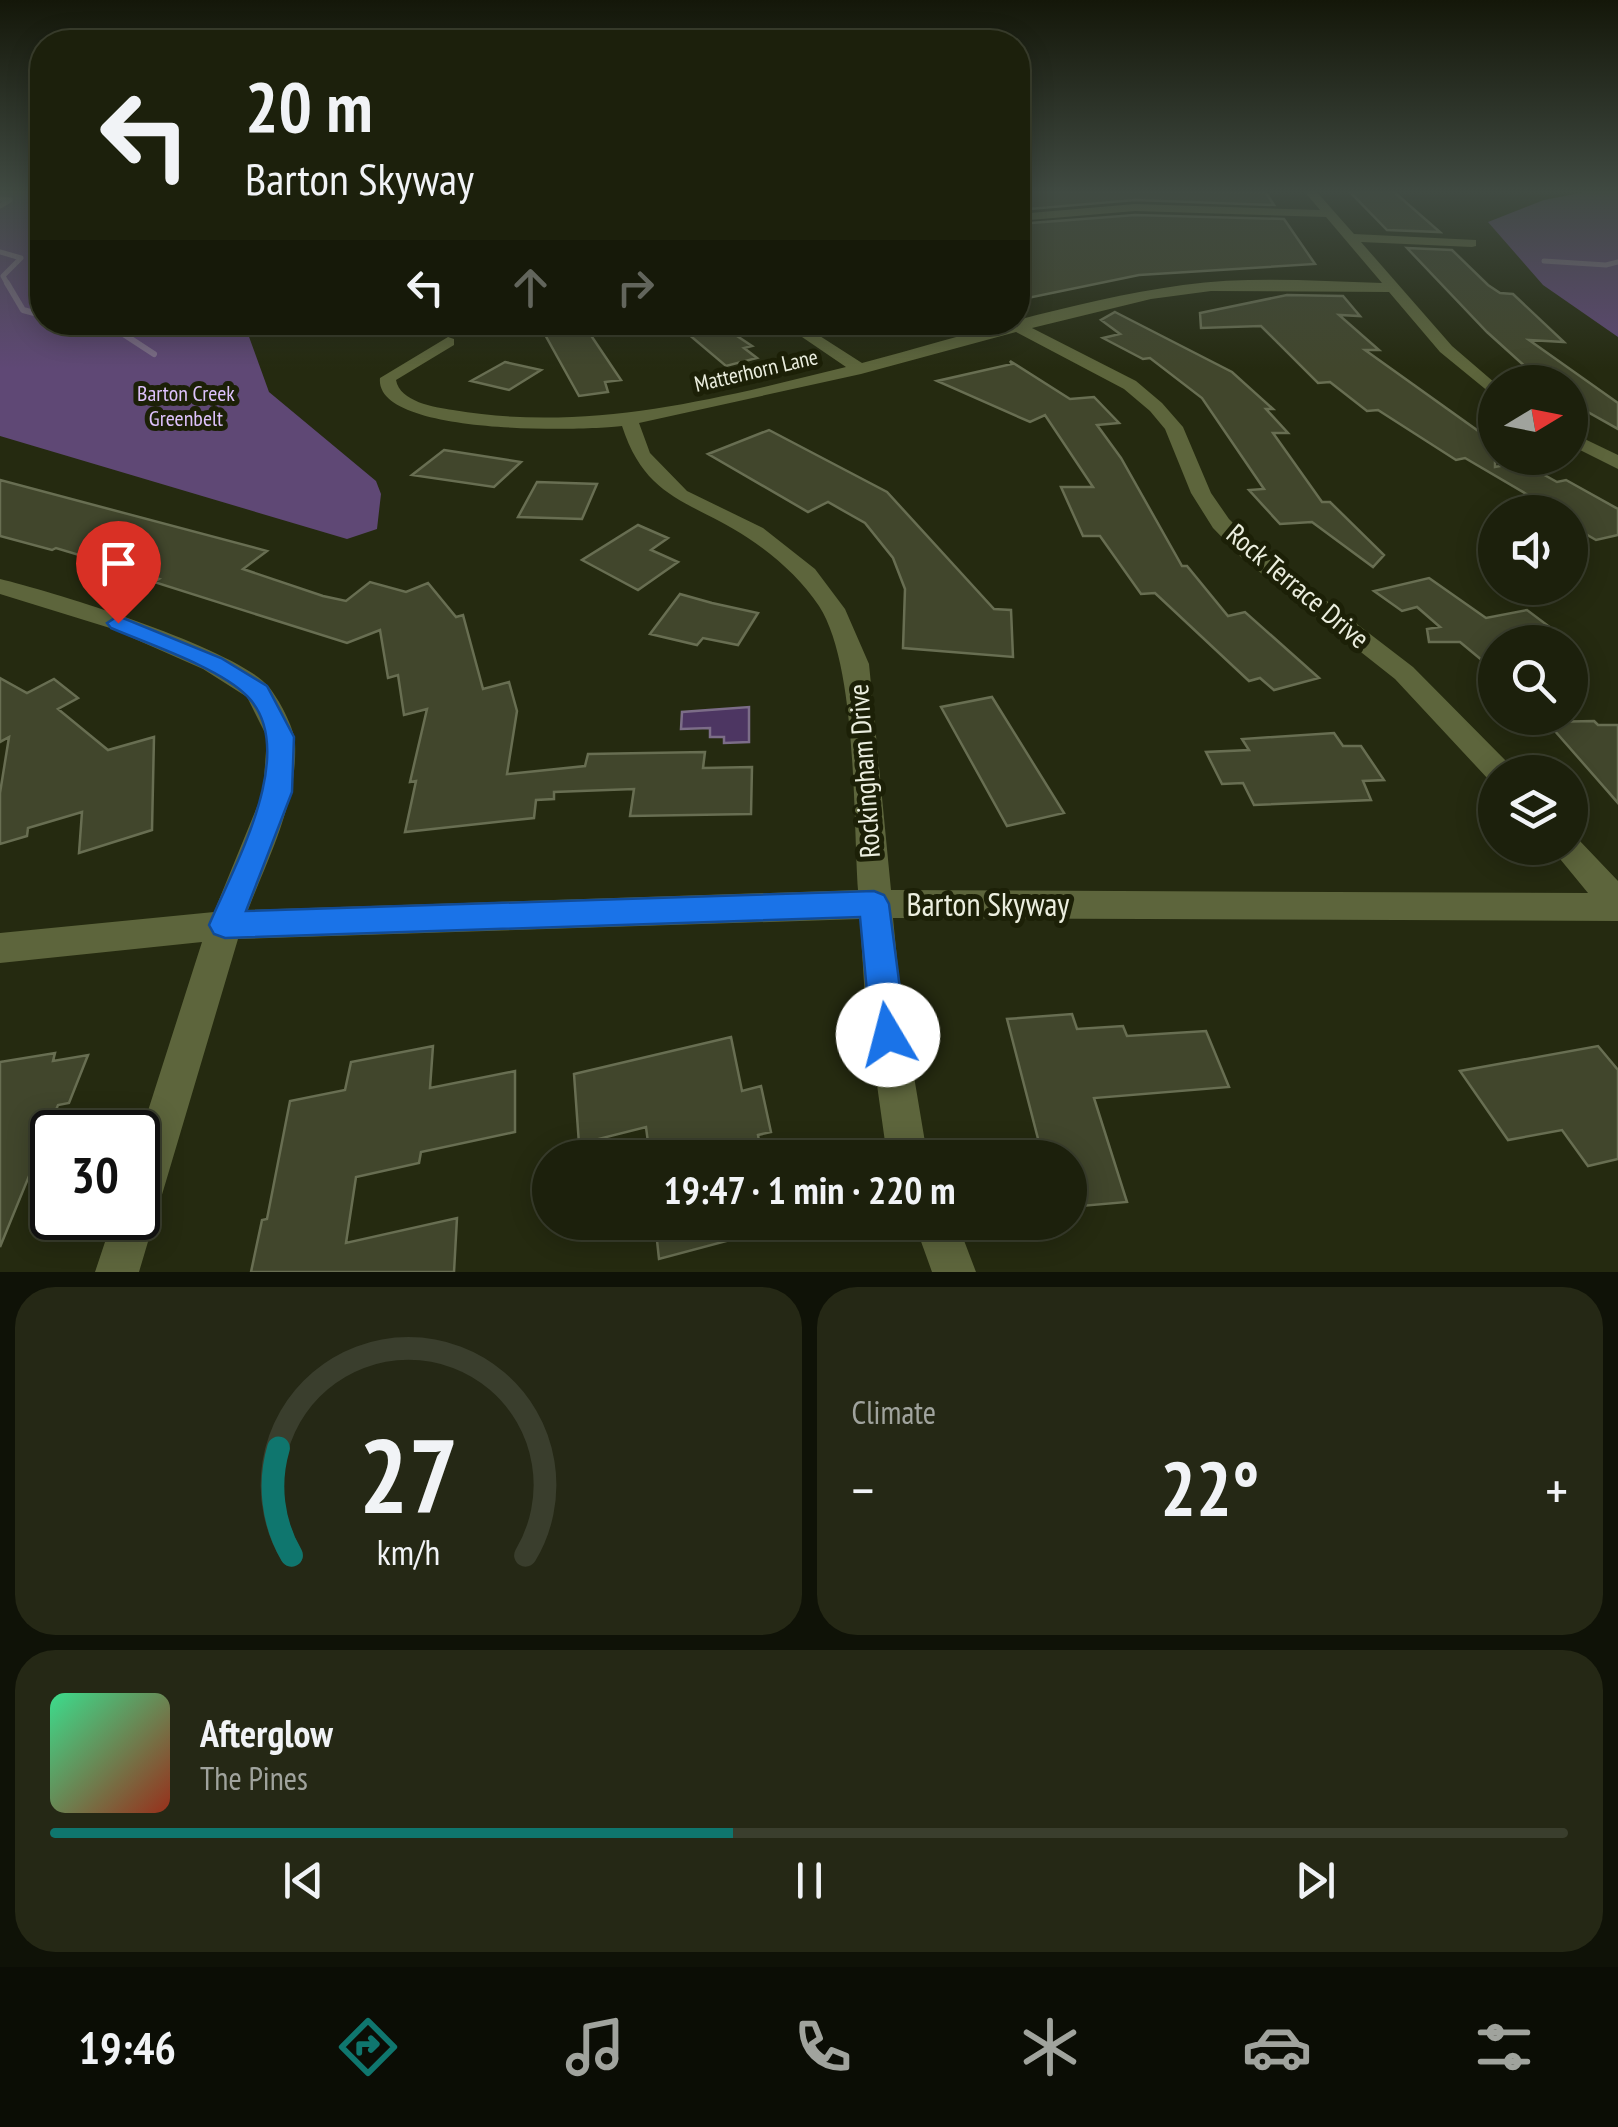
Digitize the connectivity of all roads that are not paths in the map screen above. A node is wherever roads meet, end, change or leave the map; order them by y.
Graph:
1 (1361, 250) edge
2 (1393, 288) junction
3 (1030, 324) edge
4 (1030, 333) edge
5 (807, 335) edge
6 (988, 335) edge
7 (448, 342) dead end
8 (860, 369) junction
9 (1478, 377) edge
10 (630, 423) junction
11 (1588, 447) edge
12 (1618, 463) edge
13 (0, 586) edge
14 (1483, 755) edge
15 (1582, 865) edge
16 (874, 904) junction
17 (1618, 905) edge
18 (225, 925) junction
19 (0, 948) edge
20 (160, 1136) edge
21 (905, 1140) edge
22 (127, 1240) edge
23 (942, 1240) edge
24 (117, 1272) edge
25 (954, 1272) edge

1 - 2 street
2 - 3 street, Matterhorn Lane
2 - 9 street
4 - 14 street, Rock Terrace Drive
5 - 8 street
6 - 8 street, Matterhorn Lane
7 - 10 street, Matterhorn Lane
8 - 10 street, Matterhorn Lane
10 - 16 street, Rockingham Drive
11 - 12 street
13 - 18 street
15 - 17 street
16 - 17 street, Barton Skyway
16 - 18 street, Barton Skyway
16 - 21 street, Rockingham Drive
18 - 19 street, Barton Skyway
18 - 20 street
22 - 24 street
23 - 25 street

